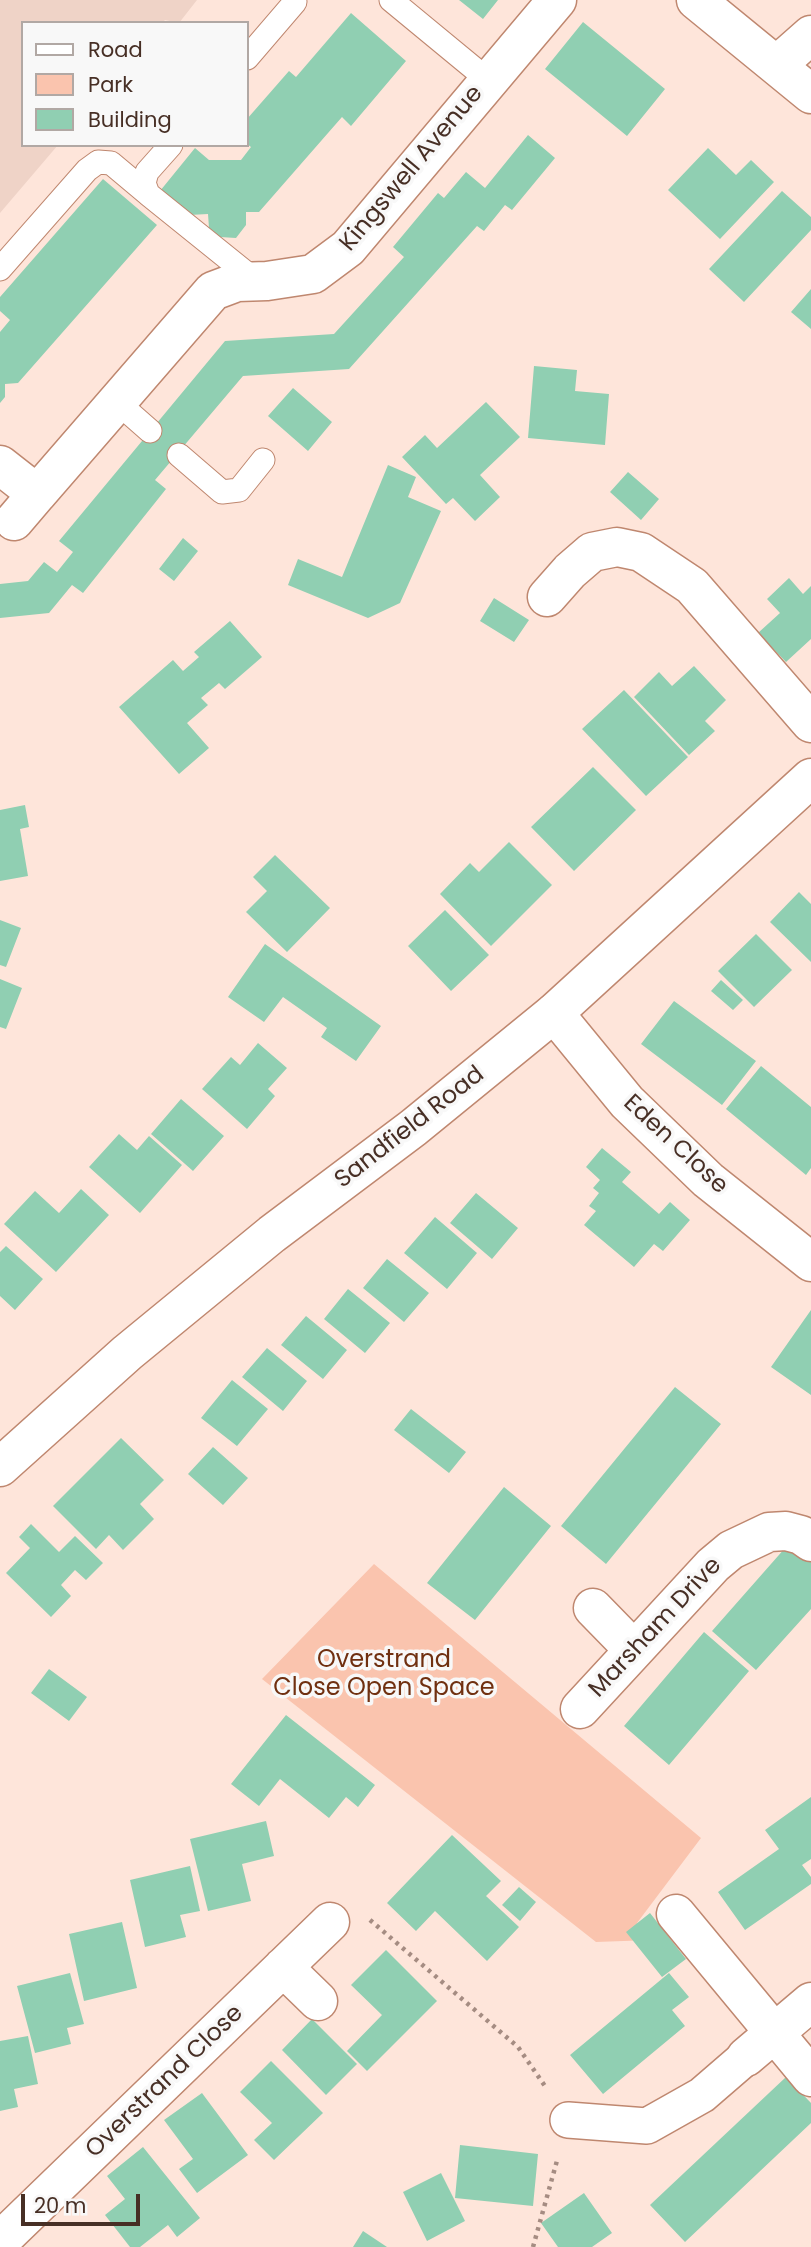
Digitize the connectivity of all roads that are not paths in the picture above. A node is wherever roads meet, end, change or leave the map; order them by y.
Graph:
1 (391, 0) edge
2 (557, 0) edge
3 (696, 0) edge
4 (295, 2) dead end
5 (811, 35) edge
6 (248, 57) edge
7 (777, 65) junction
8 (488, 80) junction
9 (811, 94) edge
10 (169, 147) edge
11 (148, 194) junction
12 (0, 270) edge
13 (256, 281) junction
14 (117, 402) junction
15 (150, 431) dead end
16 (179, 455) dead end
17 (263, 460) dead end
18 (0, 465) edge
19 (547, 597) dead end
20 (811, 723) edge
21 (811, 778) edge
22 (554, 1013) junction
23 (811, 1262) edge
24 (0, 1467) edge
25 (811, 1542) edge
26 (593, 1608) dead end
27 (634, 1650) junction
28 (580, 1709) dead end
29 (676, 1914) dead end
30 (330, 1922) road end
31 (283, 1967) junction
32 (318, 2001) dead end
33 (811, 2002) edge
34 (775, 2033) junction
35 (746, 2057) joint
36 (811, 2077) edge
37 (568, 2120) road end
38 (0, 2241) edge

1 - 8 lane
2 - 8 street, Kingswell Avenue
3 - 7 street
4 - 6 lane
5 - 7 street
7 - 9 street
8 - 13 street, Kingswell Avenue
10 - 11 lane
11 - 12 lane
11 - 13 lane
13 - 14 street, Kingswell Avenue
14 - 15 lane
14 - 18 street, Kingswell Avenue
16 - 17 lane
19 - 20 street
21 - 22 street, Sandfield Road
22 - 23 street, Eden Close
22 - 24 street, Sandfield Road
25 - 27 street, Marsham Drive
26 - 27 street
27 - 28 street, Marsham Drive
29 - 34 street
30 - 31 street, Overstrand Close
31 - 32 street
31 - 38 street, Overstrand Close
33 - 34 street
34 - 35 street
34 - 36 street
35 - 37 street

